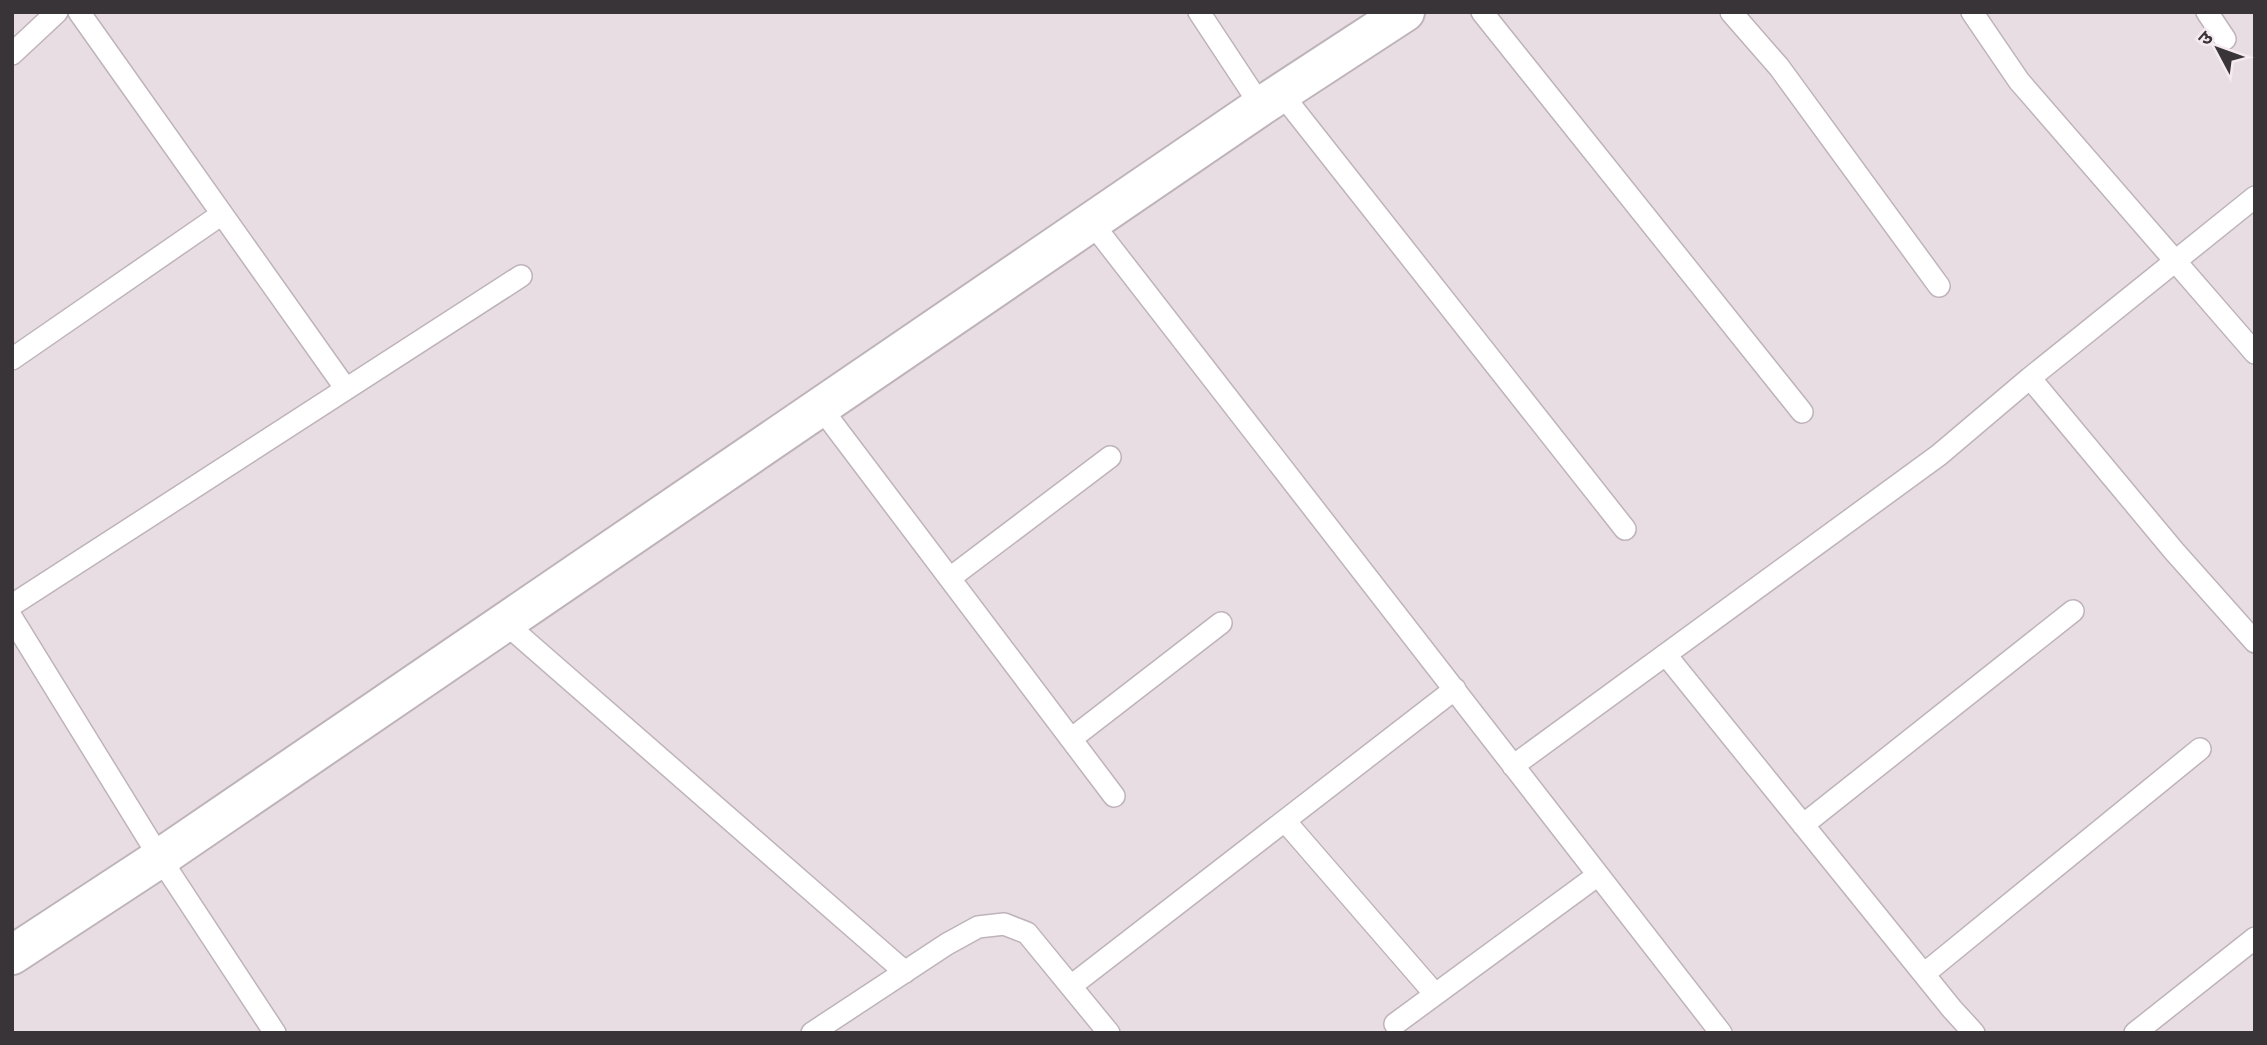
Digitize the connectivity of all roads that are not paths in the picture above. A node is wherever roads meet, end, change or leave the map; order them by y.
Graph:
1 (57, 12) edge
2 (79, 12) edge
3 (1199, 12) edge
4 (1405, 12) edge
5 (1482, 12) edge
6 (1731, 12) edge
7 (1972, 12) edge
8 (2207, 12) edge
9 (2225, 39) dead end
10 (12, 54) edge
11 (1271, 100) junction
12 (2255, 197) edge
13 (222, 214) junction
14 (1093, 223) junction
15 (2174, 261) junction
16 (521, 276) dead end
17 (1940, 286) dead end
18 (2255, 353) edge
19 (12, 359) edge
20 (2030, 378) junction
21 (346, 389) junction
22 (821, 408) junction
23 (1802, 412) dead end
24 (1110, 457) dead end
25 (1625, 529) dead end
26 (950, 578) junction
27 (12, 605) edge
28 (2073, 611) dead end
29 (12, 618) edge
30 (505, 623) junction
31 (1221, 623) dead end
32 (2255, 642) edge
33 (1666, 655) junction
34 (1455, 690) junction
35 (1071, 739) junction
36 (2200, 749) dead end
37 (1513, 765) junction
38 (1114, 796) dead end
39 (1285, 821) junction
40 (1803, 825) junction
41 (160, 858) junction
42 (1598, 875) junction
43 (2255, 938) edge
44 (12, 955) edge
45 (905, 972) junction
46 (1924, 974) junction
47 (1071, 986) junction
48 (1435, 994) junction
49 (1395, 1024) dead end
50 (275, 1033) edge
51 (812, 1033) edge
52 (1108, 1033) edge
53 (1721, 1033) edge
54 (1974, 1033) edge
55 (2135, 1033) edge

1 - 10 lane
2 - 13 lane
3 - 11 lane
4 - 11 street
5 - 23 lane
6 - 17 lane
7 - 15 lane
8 - 9 lane
11 - 14 street
11 - 25 lane
12 - 15 lane
13 - 19 lane
13 - 21 lane
14 - 22 street
14 - 34 lane
15 - 18 lane
15 - 20 lane
16 - 21 lane
20 - 32 lane
20 - 33 lane
21 - 27 lane
22 - 26 lane
22 - 30 street
24 - 26 lane
26 - 35 lane
28 - 40 lane
29 - 41 lane
30 - 41 street
30 - 45 lane
31 - 35 lane
33 - 37 lane
33 - 40 lane
34 - 37 lane
34 - 39 lane
35 - 38 lane
36 - 46 lane
37 - 42 lane
39 - 47 lane
39 - 48 lane
40 - 46 lane
41 - 44 street
41 - 50 lane
42 - 48 lane
42 - 53 lane
43 - 55 lane
45 - 47 lane
45 - 51 lane
46 - 54 lane
47 - 52 lane
48 - 49 lane

